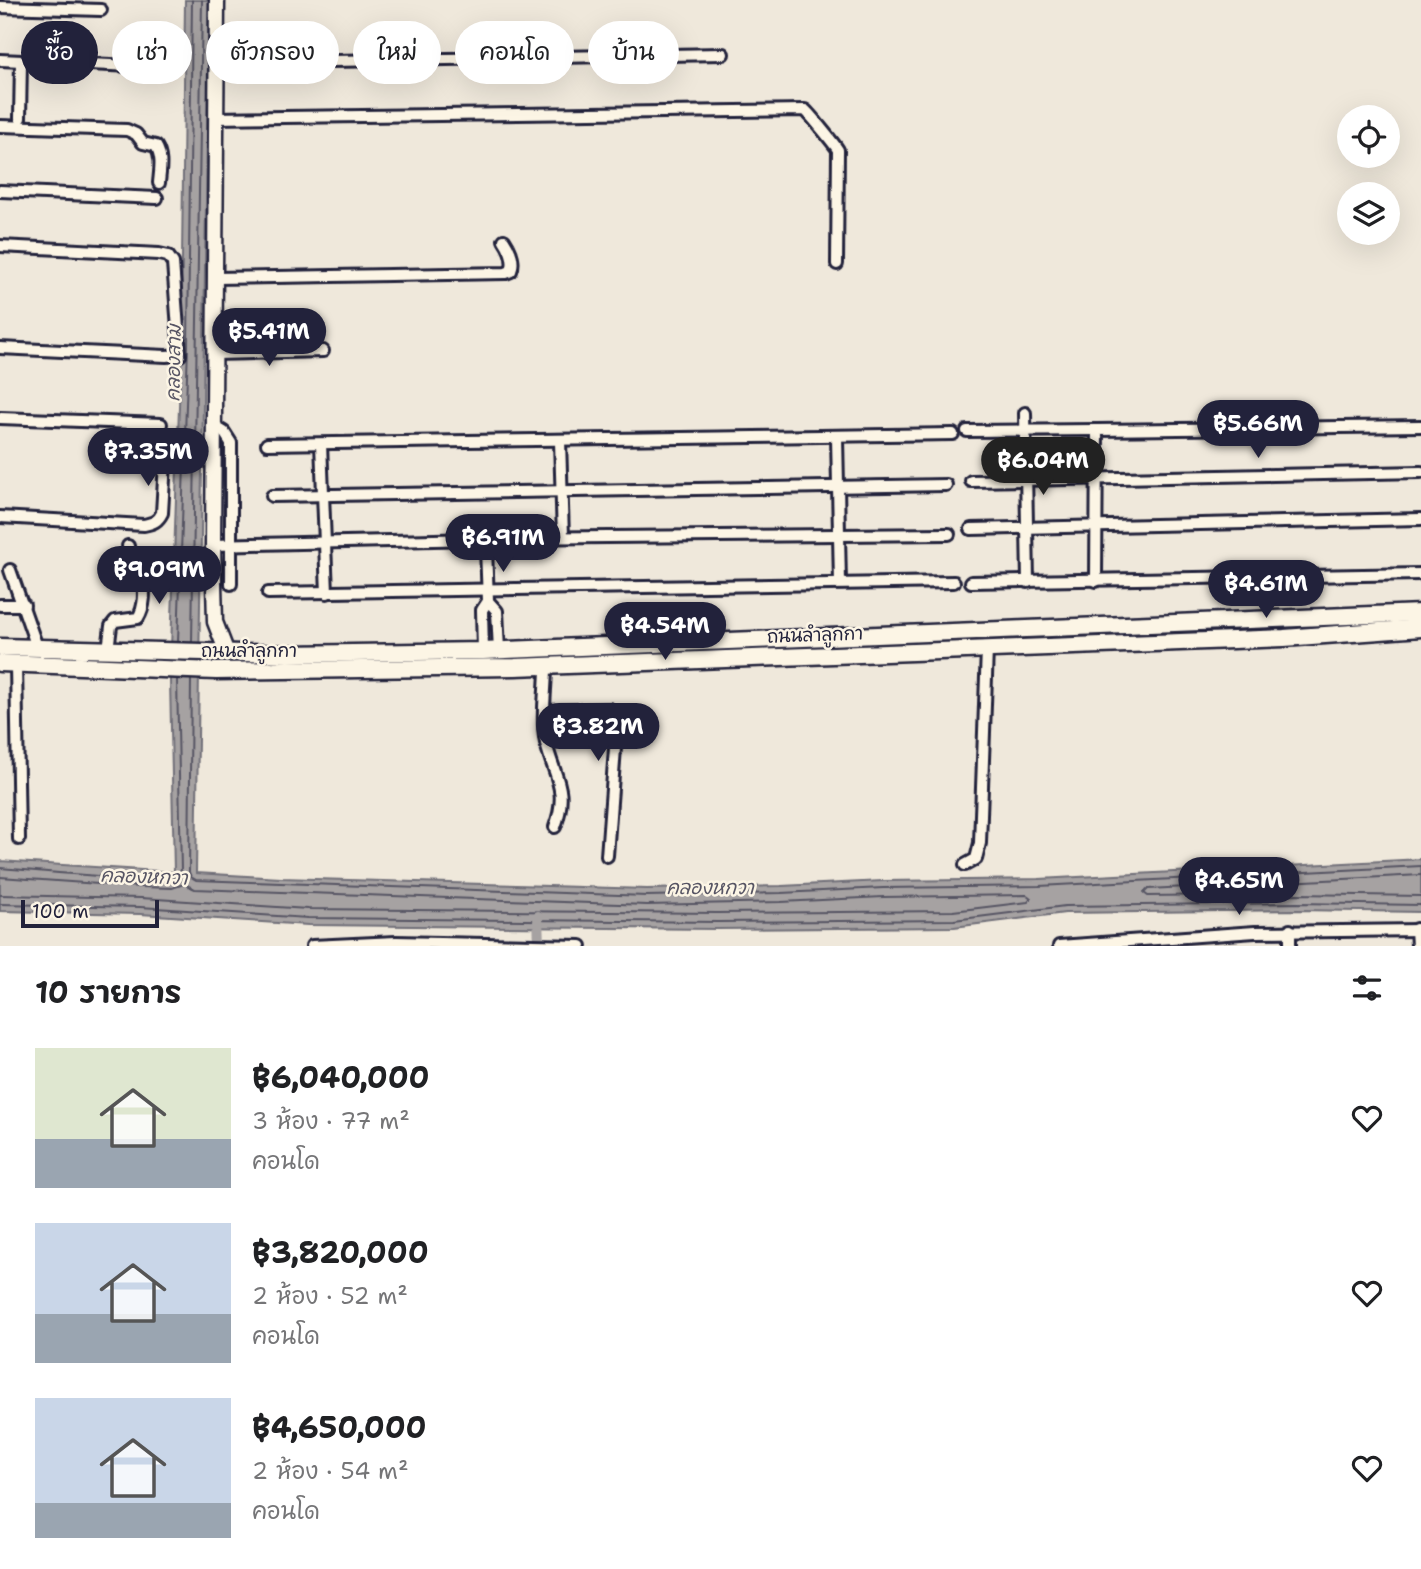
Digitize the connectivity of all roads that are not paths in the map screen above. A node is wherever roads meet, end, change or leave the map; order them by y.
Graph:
1 (217, 0) edge
2 (0, 7) edge
3 (101, 10) dead end
4 (217, 21) edge
5 (723, 54) dead end
6 (0, 60) edge
7 (21, 61) joint
8 (339, 61) edge
9 (216, 84) edge
10 (20, 118) dead end
11 (215, 118) junction
12 (0, 126) edge
13 (159, 183) dead end
14 (0, 191) edge
15 (157, 198) dead end
16 (504, 240) dead end
17 (0, 246) edge
18 (837, 264) dead end
19 (215, 278) junction
20 (0, 348) edge
21 (323, 351) dead end
22 (214, 354) junction
23 (1026, 413) dead end
24 (0, 418) edge
25 (161, 424) dead end
26 (214, 426) junction
27 (1421, 426) edge
28 (1097, 430) junction
29 (967, 431) dead end
30 (1026, 431) junction
31 (953, 434) dead end
32 (837, 438) junction
33 (560, 441) junction
34 (267, 444) dead end
35 (321, 444) junction
36 (165, 463) dead end
37 (1421, 472) edge
38 (1096, 479) junction
39 (1027, 480) junction
40 (971, 481) dead end
41 (946, 485) dead end
42 (838, 486) junction
43 (561, 491) junction
44 (323, 494) junction
45 (272, 496) dead end
46 (0, 517) edge
47 (1421, 519) edge
48 (1097, 527) junction
49 (1027, 528) junction
50 (971, 529) dead end
51 (839, 534) junction
52 (949, 534) dead end
53 (563, 537) junction
54 (497, 538) junction
55 (231, 544) junction
56 (325, 544) junction
57 (482, 544) junction
58 (213, 545) junction
59 (128, 546) dead end
60 (10, 570) dead end
61 (1421, 574) edge
62 (1097, 581) junction
63 (954, 582) dead end
64 (971, 582) dead end
65 (1028, 582) junction
66 (840, 583) junction
67 (231, 584) dead end
68 (488, 588) junction
69 (268, 593) dead end
70 (327, 593) junction
71 (488, 601) junction
72 (0, 605) edge
73 (24, 605) junction
74 (1421, 613) edge
75 (1112, 624) junction
76 (1421, 628) edge
77 (1113, 644) junction
78 (0, 647) edge
79 (37, 647) junction
80 (987, 649) junction
81 (108, 650) junction
82 (491, 651) junction
83 (222, 653) junction
84 (8, 664) edge
85 (546, 666) junction
86 (545, 711) junction
87 (555, 827) dead end
88 (19, 839) dead end
89 (607, 856) dead end
90 (965, 865) dead end
91 (1290, 930) junction
92 (1418, 930) edge
93 (520, 945) edge
94 (576, 945) edge
95 (312, 946) edge
96 (1059, 946) edge
97 (1290, 946) edge
98 (1417, 946) edge

1 - 4 street
2 - 3 street
5 - 8 street
6 - 7 street
7 - 10 street
9 - 11 street
11 - 18 street
11 - 19 street
12 - 13 street
14 - 15 street
16 - 19 street
17 - 20 street
19 - 22 street
21 - 22 street
22 - 26 street
23 - 30 street
24 - 25 street
26 - 55 street
26 - 58 street
27 - 28 street
28 - 30 street
28 - 38 street
29 - 30 street
30 - 39 street
31 - 32 street
32 - 33 street
32 - 42 street
33 - 35 street
33 - 43 street
34 - 35 street
35 - 44 street
36 - 46 street
37 - 38 street
38 - 39 street
38 - 48 street
39 - 40 street
39 - 49 street
41 - 42 street
42 - 43 street
42 - 51 street
43 - 44 street
43 - 53 street
44 - 45 street
44 - 56 street
47 - 48 street
48 - 49 street
48 - 62 street
49 - 50 street
49 - 65 street
51 - 52 street
51 - 53 street
51 - 66 street
53 - 54 street
54 - 57 street
54 - 57 street
55 - 56 street
55 - 58 street
55 - 67 street
56 - 57 street
56 - 70 street
57 - 68 street
58 - 83 street
59 - 81 street
60 - 73 street
61 - 62 street
62 - 65 street
63 - 66 street
64 - 65 street
66 - 68 street
68 - 70 street
68 - 71 street
69 - 70 street
71 - 82 street
71 - 82 street
72 - 73 street
73 - 79 street
74 - 75 main road, ถนนลำลูกกา
75 - 77 main road
75 - 82 main road, ถนนลำลูกกา
76 - 77 main road, ถนนลำลูกกา
77 - 80 main road, ถนนลำลูกกา
78 - 79 main road, ถนนลำลูกกา
79 - 81 main road, ถนนลำลูกกา
80 - 85 main road, ถนนลำลูกกา
80 - 90 street
81 - 83 main road, ถนนลำลูกกา
82 - 83 main road, ถนนลำลูกกา
84 - 85 main road, ถนนลำลูกกา
84 - 88 street
85 - 86 street
86 - 87 street
86 - 89 street
91 - 92 street
91 - 96 street
91 - 97 street
92 - 98 street
93 - 94 street
93 - 95 street

